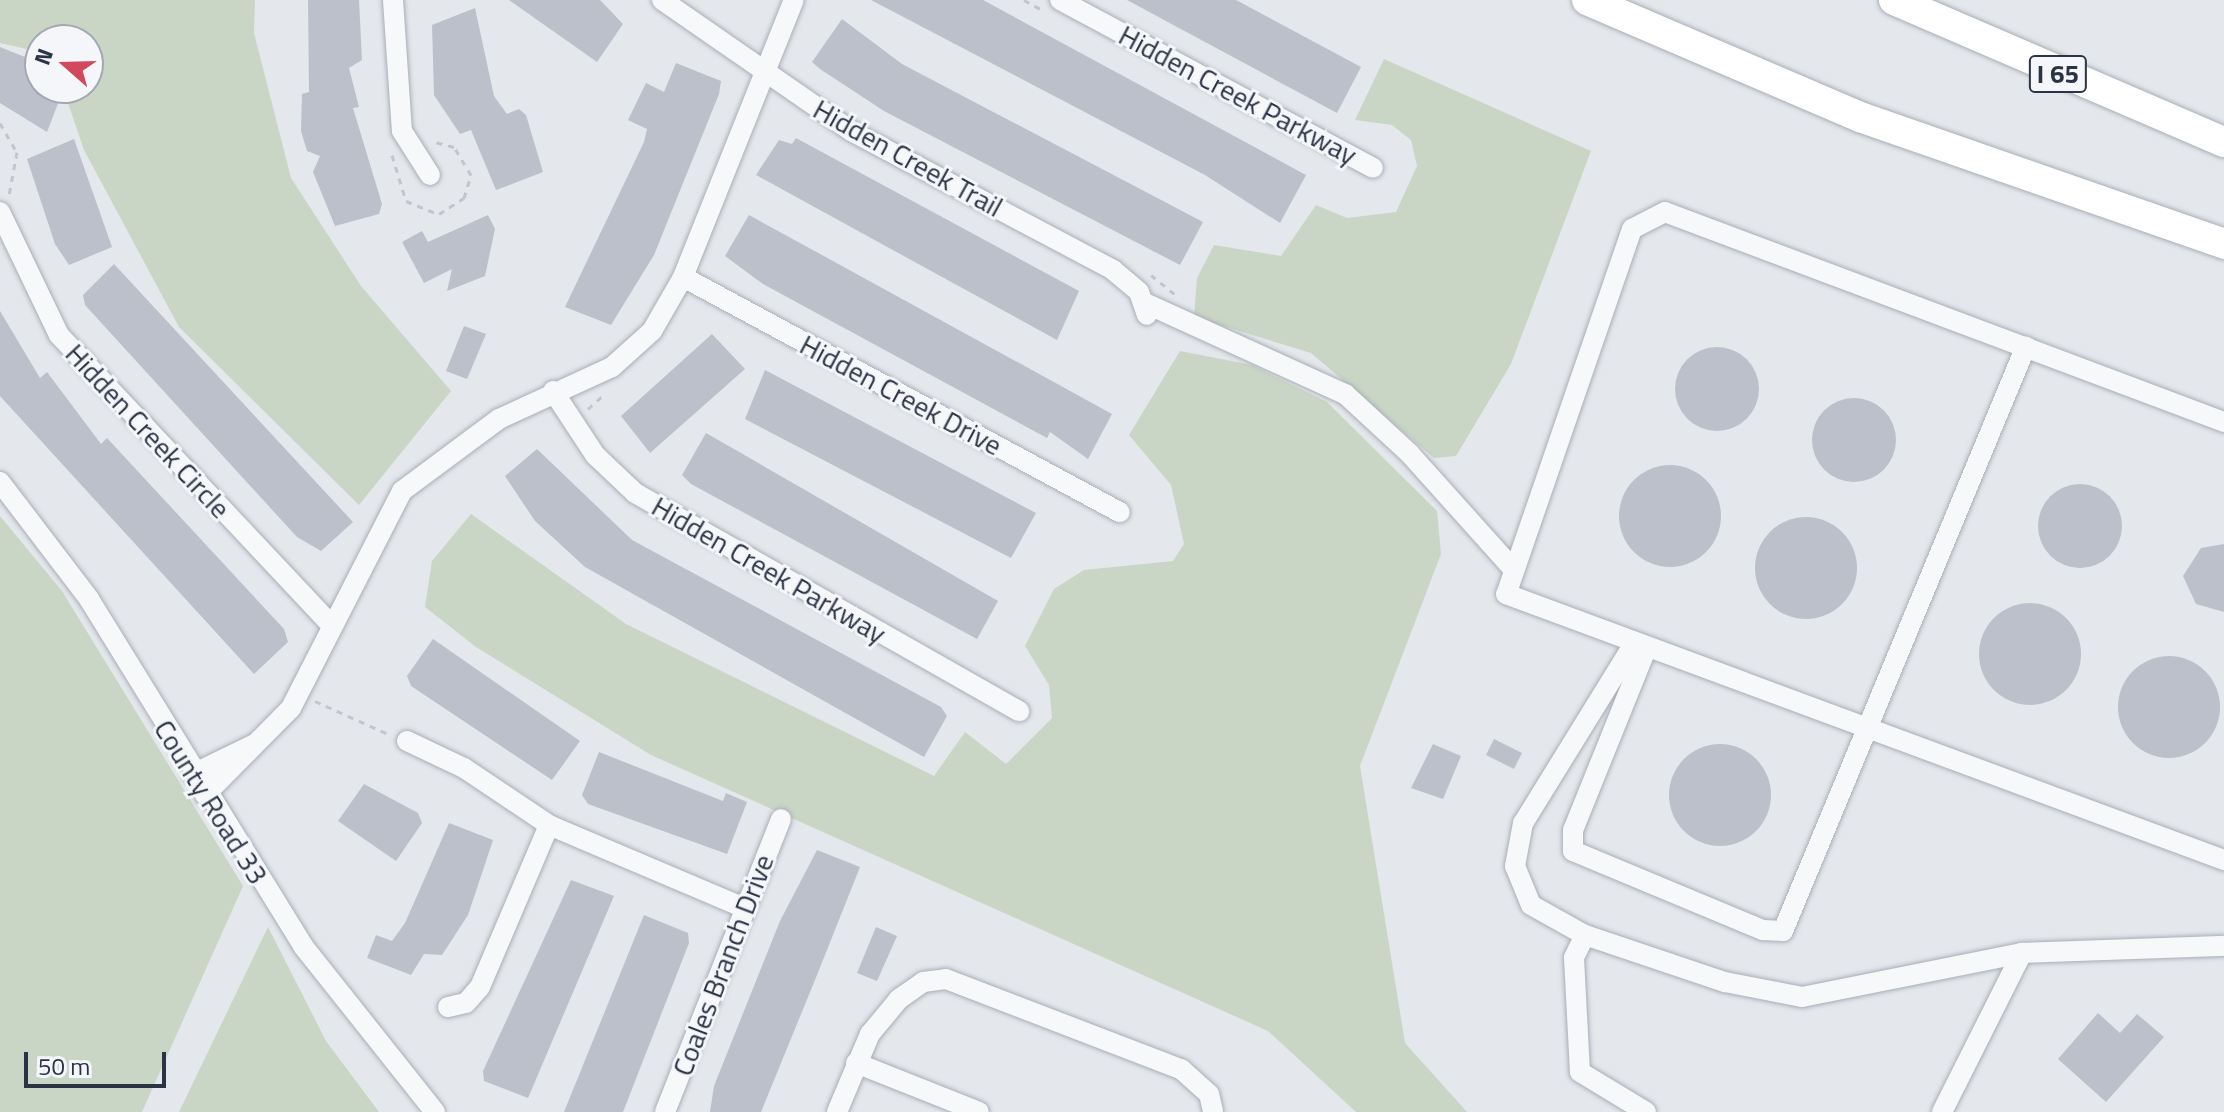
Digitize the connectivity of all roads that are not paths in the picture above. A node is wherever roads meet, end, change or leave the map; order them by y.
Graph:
1 (393, 0) edge
2 (662, 0) edge
3 (794, 0) edge
4 (1060, 0) edge
5 (1587, 0) edge
6 (1894, 0) edge
7 (764, 73) junction
8 (1888, 128) junction
9 (2224, 142) edge
10 (1373, 168) dead end
11 (430, 175) dead end
12 (0, 212) edge
13 (2224, 244) edge
14 (2224, 264) edge
15 (683, 277) junction
16 (2026, 346) junction
17 (553, 391) junction
18 (2224, 422) edge
19 (0, 482) edge
20 (1120, 512) dead end
21 (1514, 570) junction
22 (332, 626) junction
23 (1641, 644) junction
24 (1019, 711) dead end
25 (1871, 729) junction
26 (407, 741) road end
27 (253, 745) junction
28 (193, 774) junction
29 (205, 795) junction
30 (781, 819) dead end
31 (549, 825) junction
32 (2224, 860) edge
33 (745, 908) junction
34 (1585, 935) junction
35 (2224, 946) edge
36 (2022, 953) junction
37 (448, 1007) dead end
38 (856, 1063) junction
39 (435, 1112) edge
40 (665, 1112) edge
41 (837, 1112) edge
42 (979, 1112) edge
43 (1213, 1112) edge
44 (1646, 1112) edge
45 (1942, 1112) edge

1 - 11 street
2 - 7 street, Hidden Creek Trail
3 - 7 street
4 - 10 street, Hidden Creek Parkway
5 - 8 highway
6 - 9 highway, I 65
7 - 15 street
7 - 21 street, Hidden Creek Trail
8 - 13 highway
8 - 14 highway
12 - 22 street, Hidden Creek Circle
15 - 17 street
15 - 20 street, Hidden Creek Drive
16 - 18 street
16 - 21 street
16 - 25 street
17 - 22 street
17 - 24 street, Hidden Creek Parkway
19 - 28 street, County Road 33
21 - 23 street
22 - 27 street
23 - 25 street
23 - 25 street
23 - 34 street
25 - 32 street
26 - 31 street
27 - 28 street
27 - 29 street
28 - 29 street, County Road 33
29 - 39 street, County Road 33
30 - 33 street, Coales Branch Drive
31 - 33 street
31 - 37 street
33 - 40 street, Coales Branch Drive
34 - 36 street
34 - 44 street
35 - 36 street
36 - 45 street
38 - 41 street
38 - 42 street
38 - 43 street

